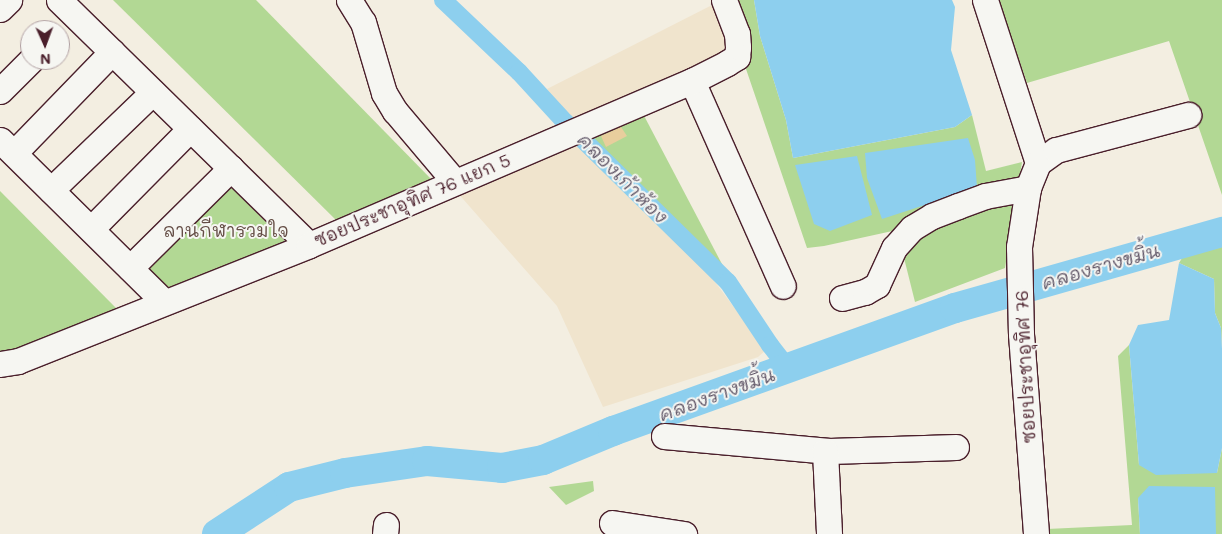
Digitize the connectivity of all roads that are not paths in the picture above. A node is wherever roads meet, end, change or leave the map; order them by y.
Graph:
1 (9, 0) edge
2 (349, 0) edge
3 (724, 0) edge
4 (985, 0) edge
5 (0, 9) edge
6 (65, 16) edge
7 (112, 52) junction
8 (21, 70) edge
9 (692, 80) junction
10 (0, 91) edge
11 (153, 92) junction
12 (1188, 115) dead end
13 (190, 129) junction
14 (7, 147) edge
15 (1038, 163) junction
16 (231, 168) junction
17 (455, 182) junction
18 (1028, 188) junction
19 (51, 190) junction
20 (91, 229) junction
21 (309, 244) junction
22 (130, 268) junction
23 (783, 286) dead end
24 (842, 298) dead end
25 (163, 302) junction
26 (0, 364) edge
27 (664, 436) dead end
28 (956, 447) dead end
29 (825, 451) junction
30 (612, 523) dead end
31 (684, 534) edge
32 (829, 534) edge
33 (1036, 534) edge

1 - 5 street
2 - 17 street
3 - 9 street, ซอยประชาอุทิศ 76 แยก 5
4 - 15 street
6 - 7 street
7 - 11 street
7 - 14 street
8 - 10 street
9 - 17 street, ซอยประชาอุทิศ 76 แยก 5
9 - 23 street
11 - 13 street
11 - 19 street
12 - 15 street
13 - 16 street
13 - 20 street
14 - 19 street
15 - 18 street, ซอยประชาอุทิศ 76
16 - 21 street
16 - 22 street
17 - 21 street, ซอยประชาอุทิศ 76 แยก 5
18 - 24 street
18 - 33 street, ซอยประชาอุทิศ 76
19 - 20 street
20 - 22 street
21 - 25 street, ซอยประชาอุทิศ 76 แยก 5
22 - 25 street
25 - 26 street, ซอยประชาอุทิศ 76 แยก 5
27 - 29 street
28 - 29 street
29 - 32 street
30 - 31 street

